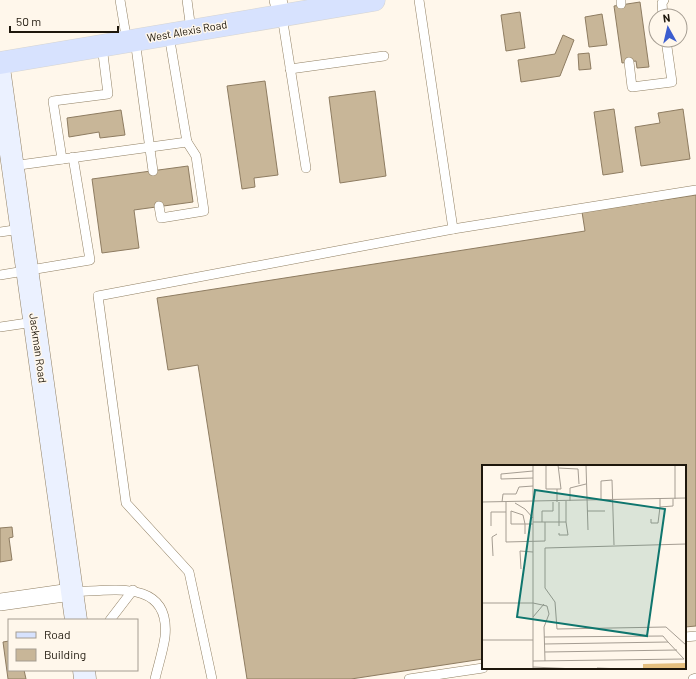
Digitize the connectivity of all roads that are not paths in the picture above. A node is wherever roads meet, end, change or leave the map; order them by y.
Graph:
1 (120, 0) edge
2 (187, 0) edge
3 (374, 0) edge
4 (419, 0) edge
5 (353, 2) edge
6 (280, 8) edge
7 (191, 30) junction
8 (169, 34) junction
9 (131, 41) junction
10 (102, 46) junction
11 (667, 48) edge
12 (384, 56) dead end
13 (629, 62) dead end
14 (0, 63) edge
15 (290, 69) junction
16 (0, 75) edge
17 (187, 142) junction
18 (150, 146) junction
19 (74, 157) junction
20 (62, 158) junction
21 (9, 160) edge
22 (306, 168) dead end
23 (153, 171) dead end
24 (696, 190) edge
25 (159, 206) dead end
26 (453, 229) junction
27 (11, 230) edge
28 (27, 271) junction
29 (0, 275) edge
30 (34, 322) junction
31 (0, 327) edge
32 (133, 590) junction
33 (71, 592) junction
34 (0, 602) edge
35 (76, 619) edge
36 (111, 619) edge
37 (696, 636) edge
38 (686, 637) edge
39 (482, 668) edge
40 (696, 678) edge
41 (155, 679) edge
42 (212, 679) edge
43 (409, 679) edge
44 (692, 679) edge

1 - 9 lane
2 - 7 lane
3 - 5 main road, West Alexis Road
4 - 26 lane
5 - 6 main road, West Alexis Road
6 - 7 main road, West Alexis Road
6 - 15 lane
7 - 8 main road, West Alexis Road
8 - 9 main road, West Alexis Road
8 - 17 lane
9 - 10 main road, West Alexis Road
9 - 18 lane
10 - 14 main road, West Alexis Road
10 - 20 lane
11 - 13 lane
12 - 15 lane
15 - 22 lane
16 - 21 main road, Jackman Road
17 - 18 lane
17 - 25 lane
18 - 19 lane
18 - 23 lane
19 - 20 lane
19 - 28 lane
20 - 21 lane
21 - 27 main road, Jackman Road
24 - 26 lane
26 - 42 lane
27 - 28 main road, Jackman Road
28 - 29 lane
28 - 30 main road, Jackman Road
30 - 31 lane
30 - 33 main road, Jackman Road
32 - 33 lane
32 - 36 lane
32 - 41 lane
33 - 34 street
33 - 35 main road, Jackman Road
37 - 38 lane
39 - 43 lane
40 - 44 lane

